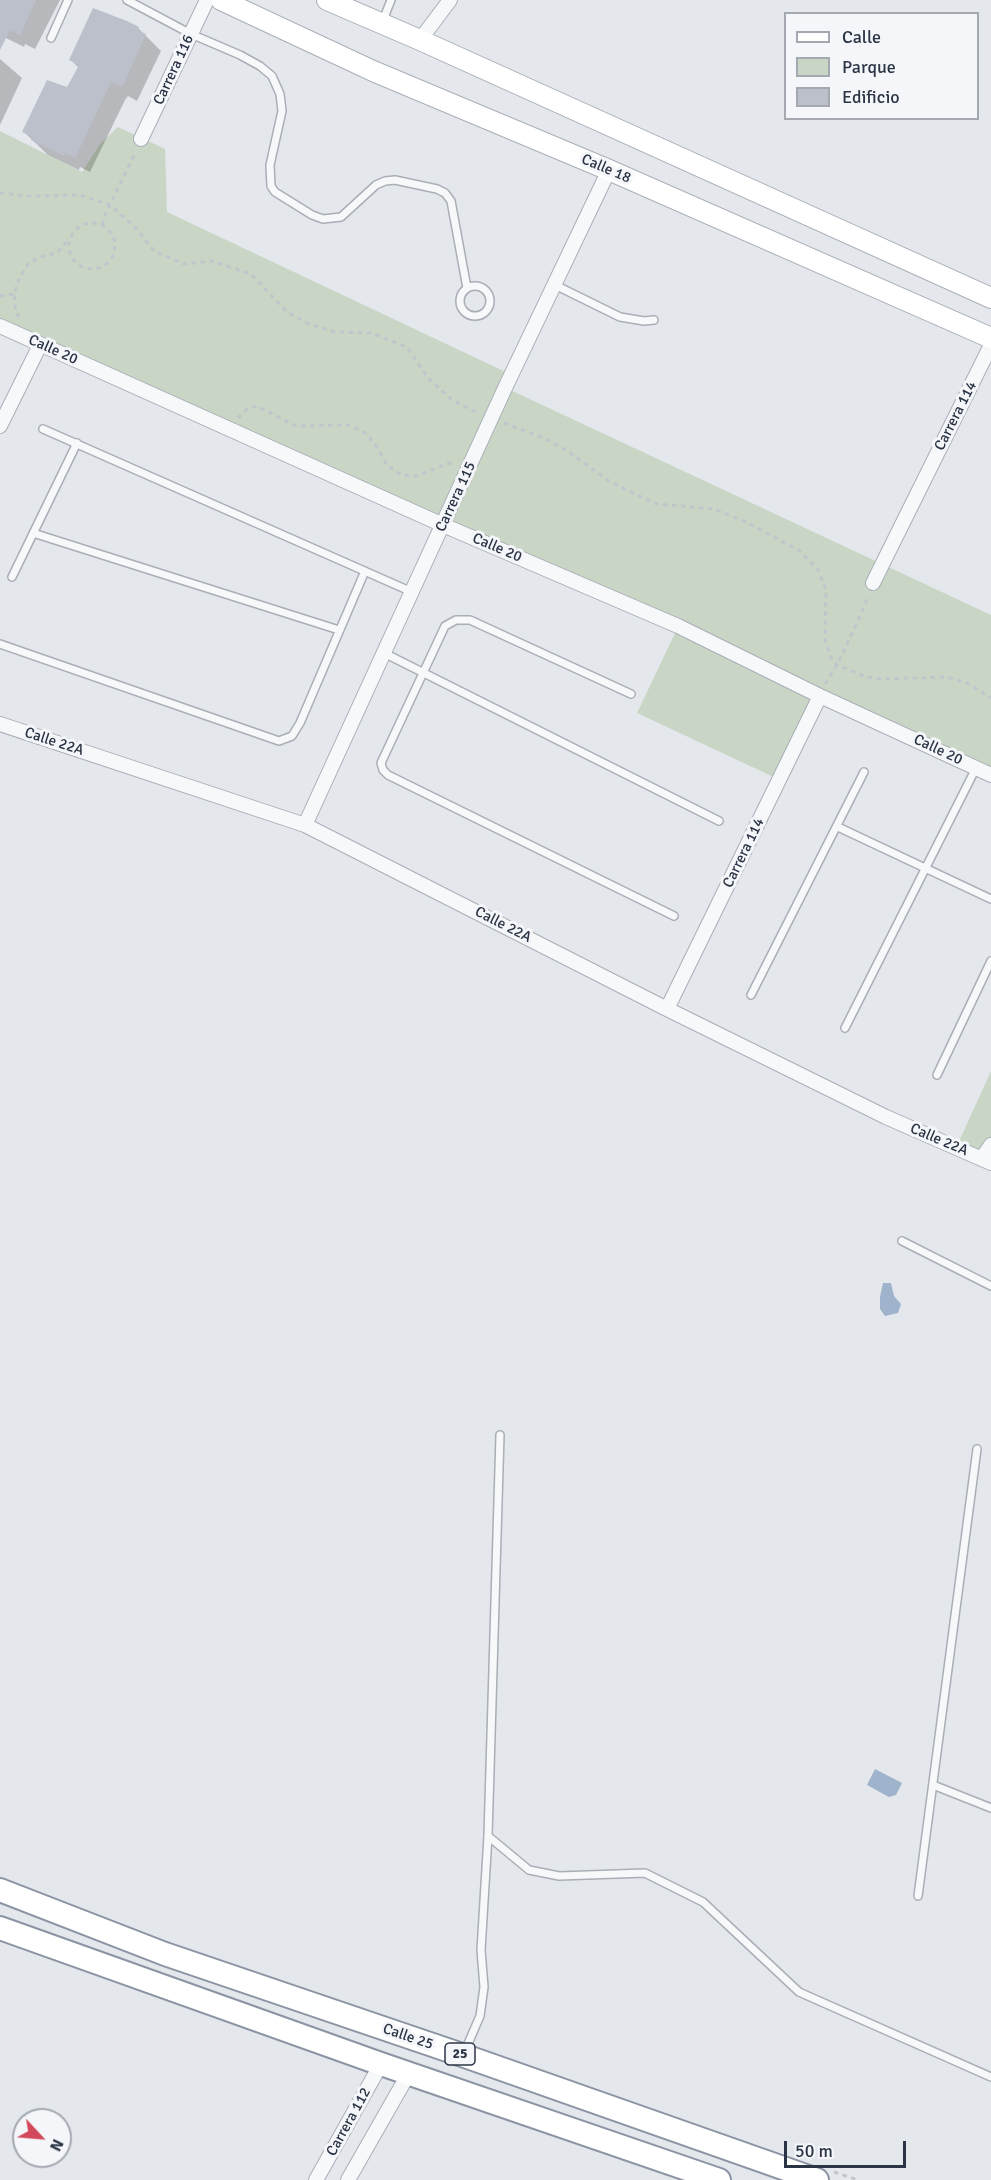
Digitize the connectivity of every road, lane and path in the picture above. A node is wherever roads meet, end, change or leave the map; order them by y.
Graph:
1 (68, 0) edge
2 (127, 0) edge
3 (207, 0) edge
4 (221, 0) edge
5 (327, 0) edge
6 (391, 0) edge
7 (450, 0) edge
8 (382, 23) junction
9 (191, 33) junction
10 (51, 38) dead end
11 (420, 40) junction
12 (141, 139) joint
13 (609, 170) junction
14 (0, 193) edge
15 (110, 205) junction
16 (102, 225) junction
17 (70, 237) junction
18 (555, 285) junction
19 (467, 288) junction
20 (0, 296) edge
21 (991, 298) edge
22 (654, 320) dead end
23 (0, 326) edge
24 (991, 338) edge
25 (40, 345) junction
26 (991, 345) edge
27 (491, 418) junction
28 (0, 426) edge
29 (228, 428) junction
30 (43, 429) dead end
31 (77, 443) junction
32 (467, 471) junction
33 (442, 525) junction
34 (33, 533) junction
35 (365, 571) junction
36 (12, 578) dead end
37 (873, 583) joint
38 (412, 592) junction
39 (339, 630) junction
40 (0, 644) edge
41 (384, 653) junction
42 (837, 665) junction
43 (423, 672) junction
44 (631, 694) dead end
45 (820, 696) junction
46 (991, 698) edge
47 (0, 724) edge
48 (976, 767) junction
49 (864, 772) dead end
50 (991, 775) edge
51 (719, 821) dead end
52 (305, 825) junction
53 (838, 827) junction
54 (926, 868) junction
55 (991, 899) edge
56 (674, 916) dead end
57 (991, 961) edge
58 (752, 995) dead end
59 (667, 1009) junction
60 (845, 1028) dead end
61 (937, 1075) dead end
62 (991, 1145) edge
63 (986, 1160) edge
64 (902, 1241) dead end
65 (991, 1286) edge
66 (500, 1435) dead end
67 (977, 1449) dead end
68 (933, 1785) junction
69 (991, 1808) edge
70 (488, 1836) junction
71 (0, 1890) edge
72 (918, 1896) dead end
73 (0, 1928) edge
74 (462, 2055) junction
75 (381, 2064) junction
76 (409, 2073) junction
77 (991, 2077) edge
78 (316, 2180) edge
79 (348, 2180) edge
80 (718, 2180) edge
81 (818, 2180) edge

1 - 10 lane
2 - 9 lane
3 - 9 street, Carrera 116
4 - 13 main road, Calle 18
5 - 8 main road
6 - 8 lane
7 - 11 street
8 - 11 main road
9 - 12 street, Carrera 116
9 - 19 lane
11 - 21 main road
12 - 15 path
13 - 18 street, Carrera 115
13 - 24 main road, Calle 18
14 - 15 path
15 - 16 path
15 - 27 path
16 - 17 path
16 - 17 path
17 - 20 path
18 - 22 lane
18 - 27 street, Carrera 115
19 - 19 lane
23 - 25 street, Calle 20
25 - 28 street
25 - 29 street, Calle 20
26 - 37 street, Carrera 114
27 - 32 street, Carrera 115
27 - 42 path
29 - 32 path
29 - 33 street, Calle 20
30 - 31 lane
31 - 34 lane
31 - 35 lane
32 - 33 street, Carrera 115
33 - 38 street, Carrera 115
33 - 45 street, Calle 20
34 - 36 lane
34 - 39 lane
35 - 38 lane
35 - 39 lane
37 - 42 path
38 - 41 street, Carrera 115
39 - 40 lane
41 - 43 lane
41 - 52 street, Carrera 115
42 - 45 path
42 - 46 path
43 - 44 lane
43 - 51 lane
43 - 56 lane
45 - 48 street, Calle 20
45 - 59 street, Carrera 114
47 - 52 street, Calle 22A
48 - 50 street, Calle 20
48 - 54 lane
49 - 53 lane
52 - 59 street, Calle 22A
53 - 54 lane
53 - 58 lane
54 - 55 lane
54 - 60 lane
57 - 61 lane
59 - 63 street, Calle 22A
62 - 63 street
64 - 65 lane
66 - 70 lane
67 - 68 lane
68 - 69 lane
68 - 72 lane
70 - 74 lane
70 - 77 lane
71 - 74 highway, Calle 25 / 25
73 - 75 highway, 25
74 - 81 highway, Calle 25 / 25
75 - 76 highway, 25
75 - 78 street, Carrera 112
76 - 79 street, Carrera 112
76 - 80 highway, 25

